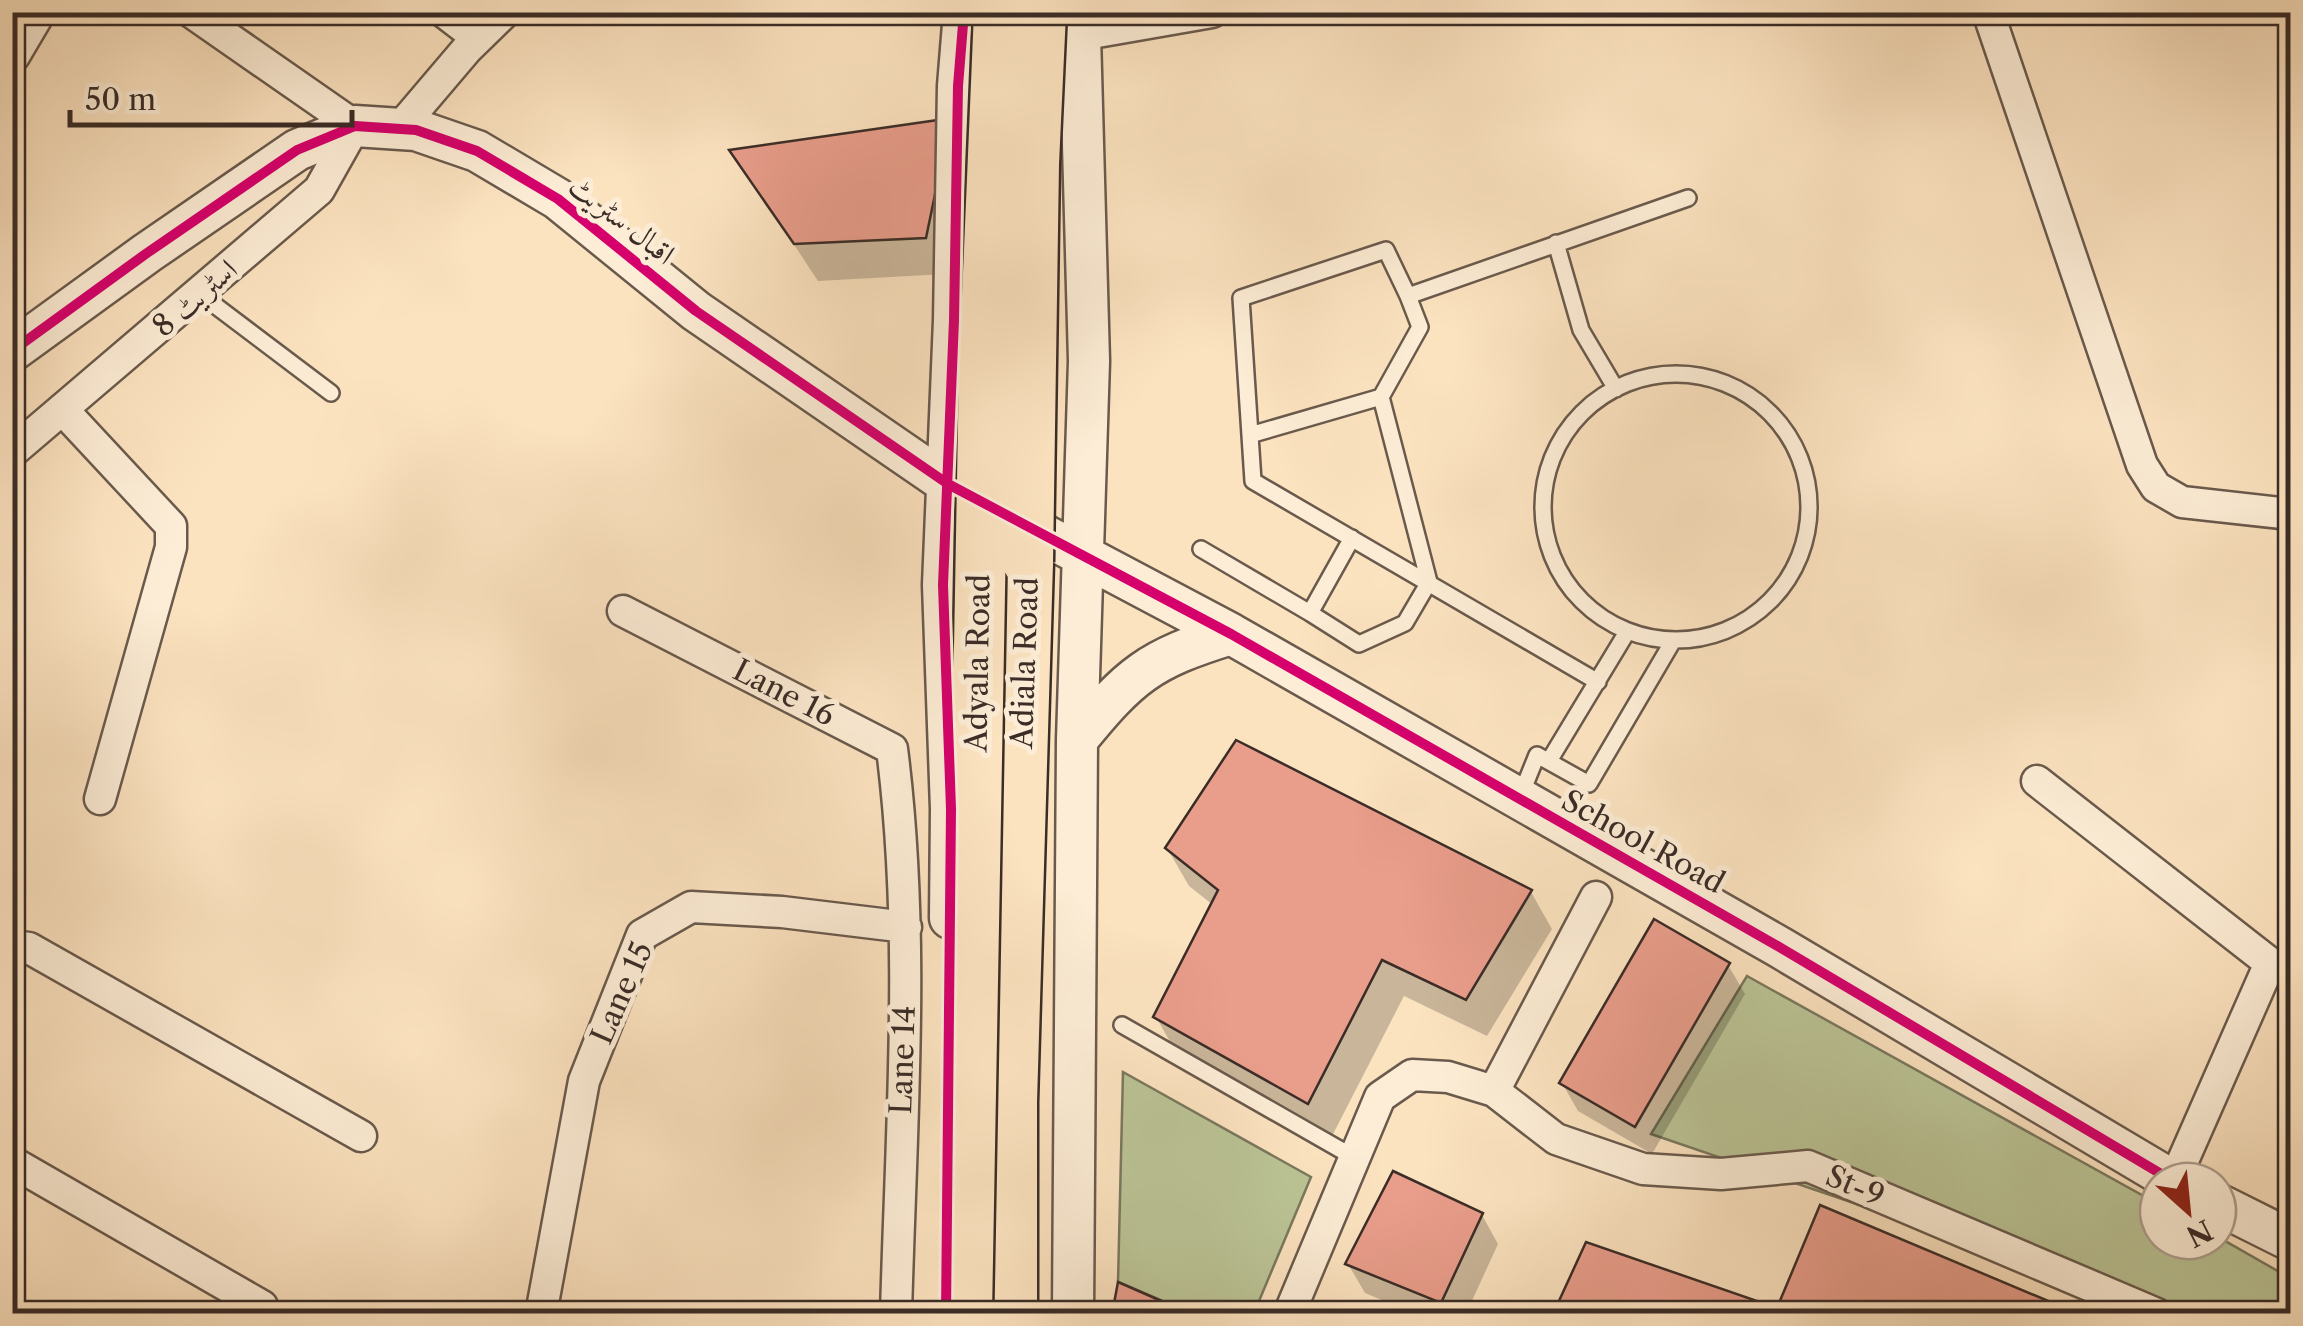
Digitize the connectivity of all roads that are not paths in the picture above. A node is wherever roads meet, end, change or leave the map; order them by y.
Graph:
1 (40, 12) edge
2 (191, 12) edge
3 (444, 12) edge
4 (505, 12) edge
5 (964, 12) edge
6 (999, 12) edge
7 (1212, 12) edge
8 (1988, 12) edge
9 (1068, 20) edge
10 (478, 38) junction
11 (14, 56) edge
12 (355, 126) junction
13 (399, 129) junction
14 (1688, 198) dead end
15 (1556, 244) junction
16 (200, 294) junction
17 (1408, 296) junction
18 (12, 351) edge
19 (1616, 388) junction
20 (330, 393) dead end
21 (1382, 397) junction
22 (62, 410) junction
23 (1250, 436) junction
24 (12, 452) edge
25 (948, 484) junction
26 (2290, 514) edge
27 (1352, 538) junction
28 (1202, 549) dead end
29 (1083, 558) junction
30 (1429, 582) junction
31 (622, 610) dead end
32 (1310, 613) junction
33 (1628, 632) junction
34 (1230, 634) junction
35 (1673, 641) junction
36 (1598, 682) junction
37 (1076, 740) junction
38 (1549, 761) junction
39 (2036, 781) dead end
40 (100, 799) dead end
41 (1518, 801) junction
42 (900, 808) joint
43 (1596, 898) dead end
44 (906, 927) junction
45 (12, 955) edge
46 (2280, 962) edge
47 (1122, 1024) dead end
48 (1494, 1090) junction
49 (360, 1136) dead end
50 (1356, 1158) junction
51 (2139, 1161) edge
52 (2183, 1161) edge
53 (12, 1162) edge
54 (2238, 1214) edge
55 (2290, 1240) edge
56 (262, 1306) dead end
57 (1292, 1313) edge
58 (541, 1314) edge
59 (896, 1314) edge
60 (946, 1314) edge
61 (967, 1314) edge
62 (1012, 1314) edge
63 (1073, 1314) edge
64 (2158, 1314) edge

1 - 11 street
2 - 12 street
3 - 10 street
4 - 10 street
5 - 25 street
6 - 61 main road, Adyala Road, bridge
7 - 9 street
8 - 26 street
9 - 29 street
9 - 62 main road, Adiala Road, bridge
10 - 13 street
12 - 13 street, اقبال سٹریٹ
12 - 16 street, اسٹریٹ 8
12 - 18 street, اقبال سٹریٹ
13 - 25 street, اقبال سٹریٹ
14 - 15 lane
15 - 17 lane
15 - 19 lane
16 - 20 lane
16 - 22 street, اسٹریٹ 8
17 - 21 lane
17 - 23 lane
19 - 33 lane
19 - 35 lane
21 - 23 lane
21 - 30 lane
22 - 24 street, اسٹریٹ 8
22 - 40 street
23 - 27 lane
25 - 29 street, اقبال سٹریٹ
25 - 60 street
27 - 30 lane
27 - 32 lane
28 - 32 lane
29 - 34 street, School Road
29 - 37 street
30 - 32 lane
30 - 36 lane
31 - 42 street, Lane 16
33 - 35 lane
33 - 36 lane
34 - 37 street
34 - 41 street, School Road
35 - 38 lane
36 - 38 lane
37 - 63 street
38 - 41 lane
39 - 46 street
41 - 51 street, School Road
42 - 44 street, Lane 14
43 - 48 street
44 - 58 street, Lane 15
44 - 59 street, Lane 14
45 - 49 street
46 - 52 street
47 - 50 lane
48 - 50 street
48 - 64 street, St-9
50 - 57 street
53 - 56 street
54 - 55 street

